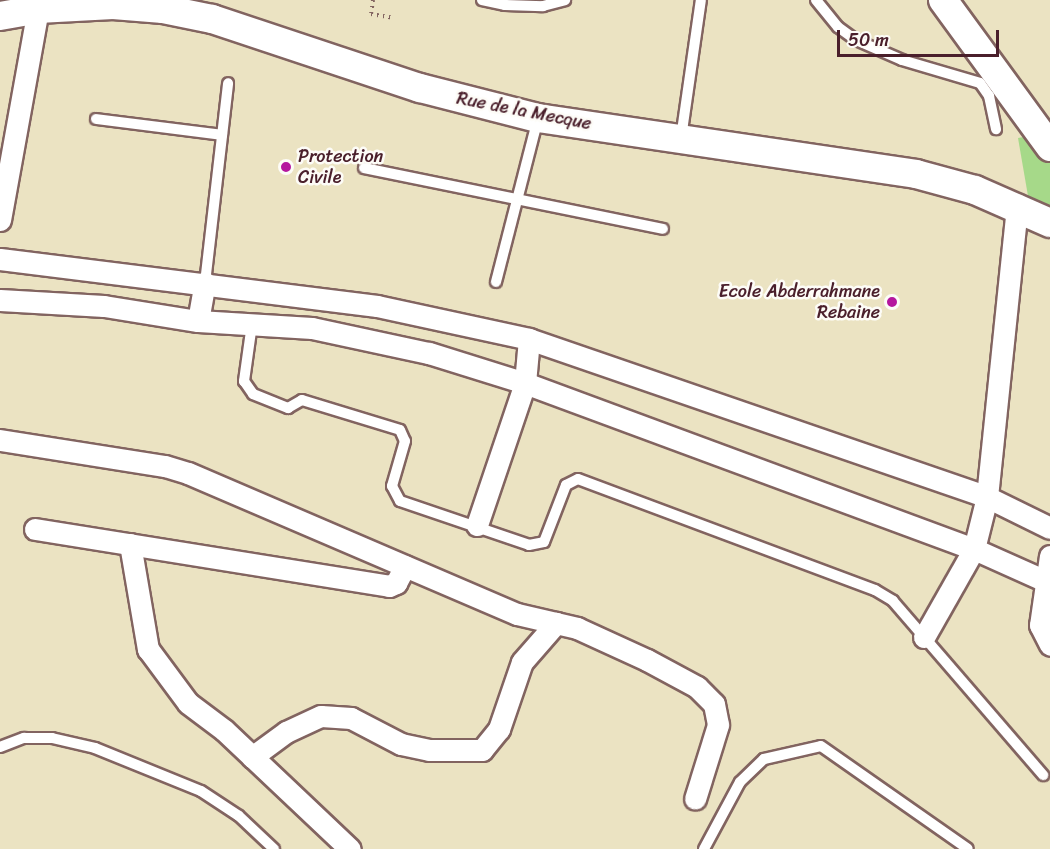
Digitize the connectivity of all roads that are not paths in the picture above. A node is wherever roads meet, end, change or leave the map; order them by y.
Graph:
1 (482, 0) edge
2 (565, 0) edge
3 (701, 0) edge
4 (816, 0) edge
5 (943, 0) edge
6 (38, 9) junction
7 (0, 16) edge
8 (228, 83) dead end
9 (538, 118) junction
10 (96, 119) dead end
11 (996, 129) dead end
12 (222, 135) junction
13 (681, 138) junction
14 (1050, 147) edge
15 (364, 168) dead end
16 (517, 200) junction
17 (1017, 205) junction
18 (0, 220) edge
19 (1050, 223) edge
20 (663, 229) dead end
21 (0, 259) edge
22 (496, 282) dead end
23 (205, 283) junction
24 (0, 300) edge
25 (198, 321) junction
26 (252, 324) junction
27 (529, 339) junction
28 (525, 383) junction
29 (0, 440) edge
30 (987, 497) junction
31 (477, 525) junction
32 (1050, 528) edge
33 (35, 529) dead end
34 (130, 544) junction
35 (974, 549) junction
36 (1050, 556) edge
37 (405, 566) junction
38 (1047, 582) edge
39 (556, 623) junction
40 (924, 637) junction
41 (1050, 645) edge
42 (0, 747) edge
43 (252, 757) junction
44 (1044, 775) dead end
45 (695, 799) dead end
46 (274, 849) edge
47 (350, 849) edge
48 (704, 849) edge
49 (968, 849) edge

1 - 2 lane
3 - 13 lane
4 - 11 lane
5 - 14 street
6 - 7 street, Rue de la Mecque
6 - 9 street, Rue de la Mecque
6 - 18 street
8 - 12 lane
9 - 13 street, Rue de la Mecque
9 - 16 lane
10 - 12 lane
12 - 23 lane
13 - 17 street, Rue de la Mecque
15 - 16 lane
16 - 20 lane
16 - 22 lane
17 - 19 street, Rue de la Mecque
17 - 30 street
21 - 23 street
23 - 25 street
23 - 27 street
24 - 25 street
25 - 26 street
26 - 28 street
26 - 31 lane
27 - 28 street
27 - 30 street
28 - 31 street
28 - 35 street
29 - 37 street
30 - 32 street
30 - 35 street
31 - 40 lane
33 - 34 street
34 - 37 street
34 - 43 street
35 - 38 street
35 - 40 street
36 - 38 street
37 - 39 street
38 - 41 street
39 - 43 street
39 - 45 street
40 - 44 lane
42 - 46 lane
43 - 47 street
48 - 49 lane

